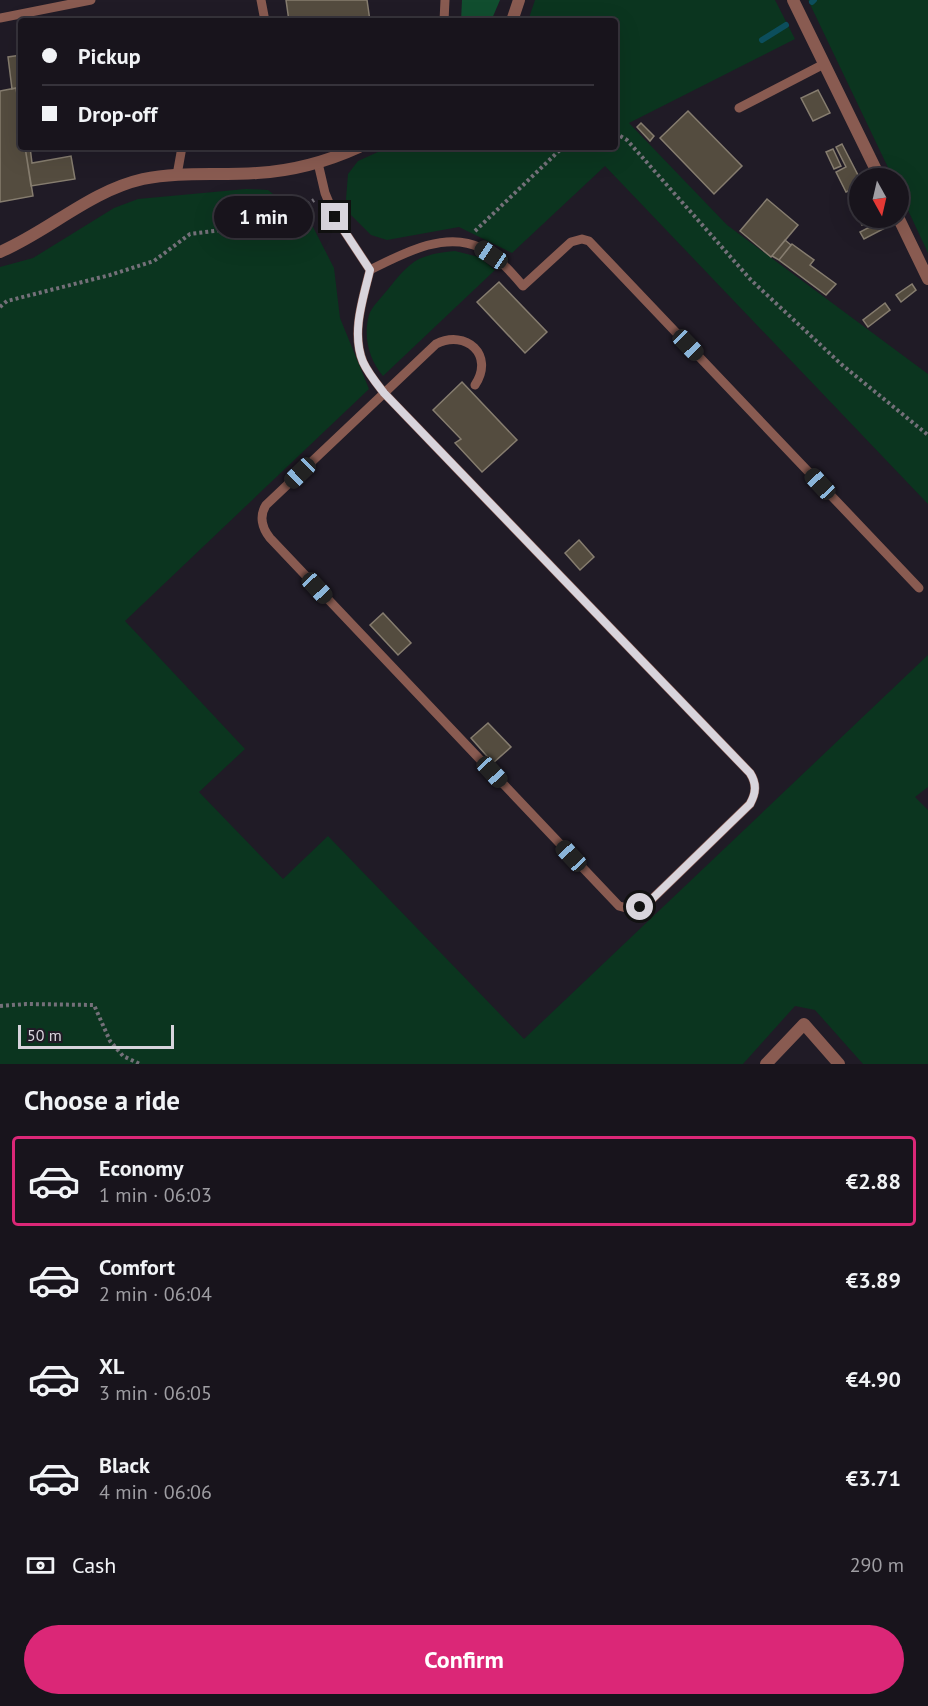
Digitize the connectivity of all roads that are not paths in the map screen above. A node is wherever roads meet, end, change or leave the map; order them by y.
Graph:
1 (91, 0) edge
2 (261, 0) edge
3 (445, 0) edge
4 (519, 0) edge
5 (793, 0) edge
6 (0, 18) edge
7 (264, 18) edge
8 (444, 18) edge
9 (513, 18) edge
10 (824, 64) junction
11 (739, 108) dead end
12 (181, 150) edge
13 (350, 150) edge
14 (318, 163) junction
15 (875, 168) edge
16 (177, 175) junction
17 (903, 228) edge
18 (0, 252) edge
19 (370, 270) junction
20 (928, 279) edge
21 (475, 385) dead end
22 (384, 393) junction
23 (919, 588) dead end
24 (766, 1064) edge
25 (839, 1064) edge

1 - 6 lane
2 - 7 lane
3 - 8 lane
4 - 9 street
5 - 10 street
10 - 11 lane
10 - 15 street
12 - 16 lane
13 - 14 street
14 - 16 street
14 - 19 lane
16 - 18 street
17 - 20 street
19 - 22 lane
19 - 23 lane
21 - 22 lane
22 - 22 lane
24 - 25 street

